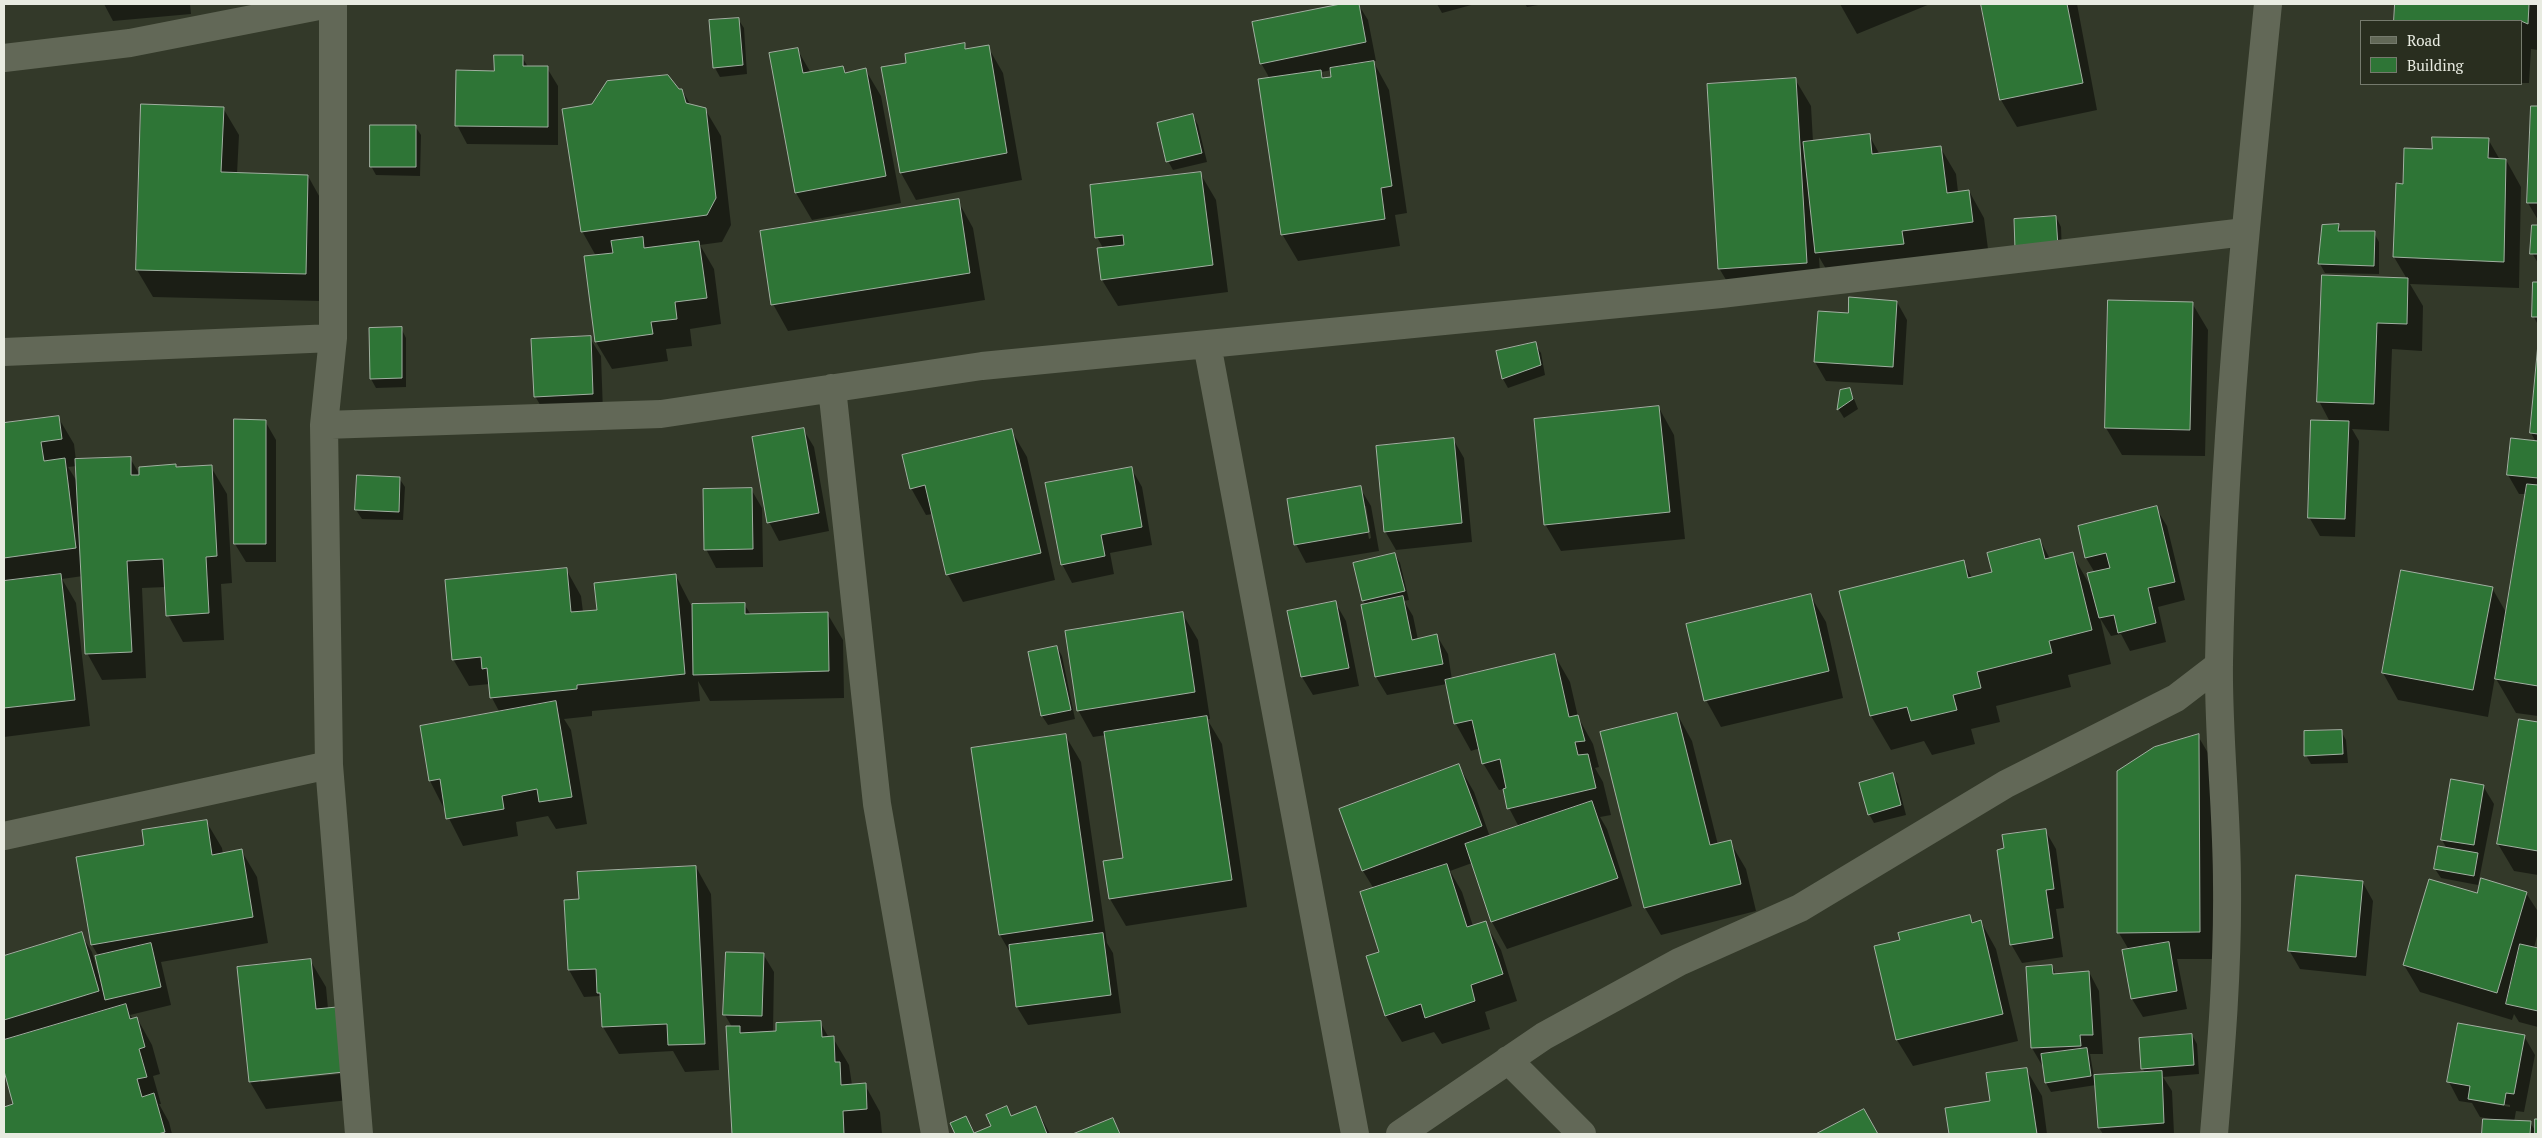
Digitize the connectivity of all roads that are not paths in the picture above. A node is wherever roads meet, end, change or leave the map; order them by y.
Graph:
1 (329, 4) edge
2 (333, 4) edge
3 (2268, 4) edge
4 (4, 58) edge
5 (2245, 232) junction
6 (333, 338) junction
7 (1207, 344) junction
8 (4, 352) edge
9 (832, 388) junction
10 (324, 425) junction
11 (2219, 665) junction
12 (329, 765) junction
13 (4, 836) edge
14 (1508, 1060) junction
15 (359, 1134) edge
16 (935, 1134) edge
17 (1355, 1134) edge
18 (1400, 1134) edge
19 (1582, 1134) edge
20 (2214, 1134) edge

1 - 4 street
2 - 6 street
3 - 5 street
5 - 7 street
5 - 11 street
6 - 8 street
6 - 10 street
7 - 9 street
7 - 17 street
9 - 10 street
9 - 16 street
10 - 12 street
11 - 14 street
11 - 20 street
12 - 13 street
12 - 15 street
14 - 18 street
14 - 19 street

